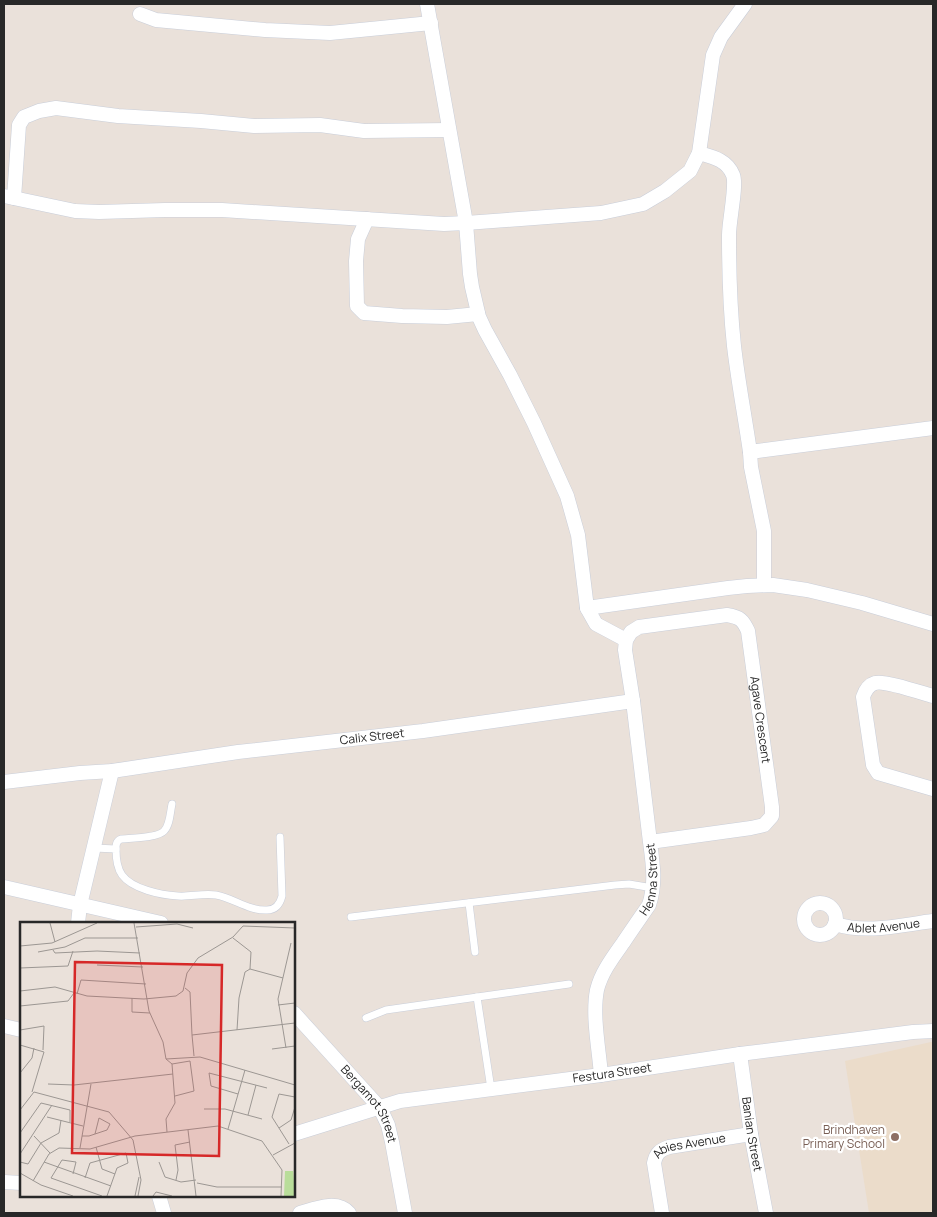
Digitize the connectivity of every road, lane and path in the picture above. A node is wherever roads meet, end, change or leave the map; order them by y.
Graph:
1 (427, 4) edge
2 (745, 4) edge
3 (140, 14) dead end
4 (430, 23) junction
5 (449, 130) junction
6 (699, 153) junction
7 (9, 197) edge
8 (367, 219) junction
9 (466, 223) junction
10 (478, 314) junction
11 (933, 428) edge
12 (750, 452) junction
13 (764, 585) junction
14 (587, 608) junction
15 (933, 624) edge
16 (626, 640) junction
17 (933, 696) edge
18 (633, 701) junction
19 (112, 771) junction
20 (4, 782) edge
21 (933, 788) edge
22 (172, 804) dead end
23 (280, 837) dead end
24 (650, 842) junction
25 (94, 848) junction
26 (116, 849) junction
27 (4, 887) edge
28 (653, 888) junction
29 (469, 903) junction
30 (80, 904) junction
31 (351, 917) dead end
32 (933, 921) edge
33 (78, 922) edge
34 (157, 922) edge
35 (835, 924) dead end
36 (475, 952) dead end
37 (569, 984) dead end
38 (477, 997) junction
39 (295, 1014) edge
40 (366, 1018) dead end
41 (4, 1026) edge
42 (20, 1030) edge
43 (933, 1031) edge
44 (740, 1054) junction
45 (601, 1075) junction
46 (491, 1089) junction
47 (380, 1108) junction
48 (295, 1134) edge
49 (752, 1134) junction
50 (4, 1182) edge
51 (20, 1183) edge
52 (159, 1197) edge
53 (164, 1213) edge
54 (300, 1213) edge
55 (348, 1213) edge
56 (405, 1213) edge
57 (662, 1213) edge
58 (766, 1213) edge

1 - 4 street
2 - 6 street
3 - 4 street
4 - 5 street
5 - 7 street
5 - 9 street
6 - 9 street
6 - 12 street
7 - 8 street
8 - 9 street
8 - 10 street
9 - 10 street
10 - 14 street
11 - 12 street
12 - 13 street
13 - 14 street
13 - 15 street
14 - 16 street
16 - 18 street, Henna Street
16 - 24 street, Agave Crescent
17 - 21 street
18 - 19 street, Calix Street
18 - 24 street, Henna Street
19 - 20 street, Calix Street
19 - 25 street
22 - 26 lane
23 - 26 lane
24 - 28 street, Henna Street
25 - 26 lane
25 - 30 street
27 - 30 street
28 - 29 lane
28 - 45 street, Henna Street
29 - 31 lane
29 - 36 lane
30 - 33 street
30 - 34 street
32 - 35 street, Ablet Avenue
37 - 38 lane
38 - 40 lane
38 - 46 lane
39 - 47 street, Bergamot Street
41 - 42 street
43 - 44 street, Festura Street
44 - 45 street, Festura Street
44 - 49 street, Banian Street
45 - 46 street, Festura Street
46 - 47 street, Festura Street
47 - 48 street, Festura Street
47 - 56 street, Bergamot Street
49 - 57 street, Abies Avenue
49 - 58 street, Banian Street
50 - 51 street
52 - 53 street
54 - 55 street

